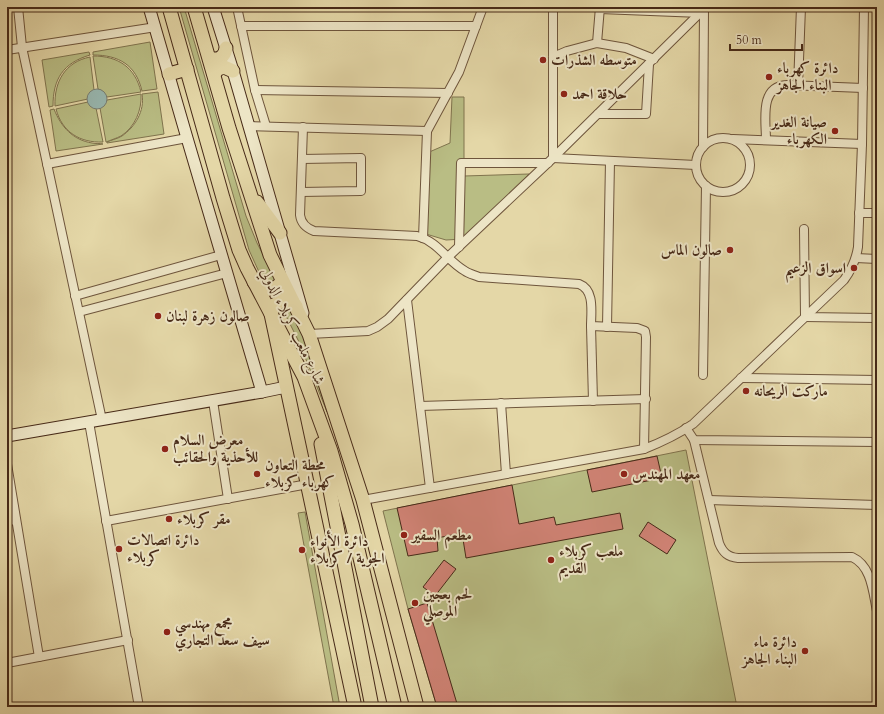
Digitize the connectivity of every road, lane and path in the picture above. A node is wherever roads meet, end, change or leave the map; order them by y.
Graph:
1 (18, 7) edge
2 (150, 7) edge
3 (169, 7) edge
4 (194, 7) edge
5 (213, 7) edge
6 (237, 7) edge
7 (483, 7) edge
8 (552, 7) edge
9 (801, 7) edge
10 (864, 7) edge
11 (600, 8) edge
12 (704, 10) edge
13 (241, 26) junction
14 (476, 26) junction
15 (156, 27) junction
16 (597, 43) junction
17 (22, 47) junction
18 (226, 48) junction
19 (7, 50) edge
20 (553, 57) junction
21 (210, 58) junction
22 (651, 61) junction
23 (187, 69) junction
24 (233, 70) junction
25 (169, 74) junction
26 (214, 74) junction
27 (798, 86) junction
28 (863, 88) junction
29 (255, 90) junction
30 (448, 93) junction
31 (598, 114) junction
32 (248, 126) junction
33 (266, 126) junction
34 (303, 127) junction
35 (427, 131) junction
36 (187, 138) junction
37 (730, 139) junction
38 (766, 140) junction
39 (862, 144) junction
40 (703, 147) junction
41 (302, 159) junction
42 (551, 160) junction
43 (610, 161) junction
44 (47, 164) junction
45 (696, 165) junction
46 (706, 186) junction
47 (301, 192) junction
48 (250, 194) junction
49 (859, 213) junction
50 (877, 213) edge
51 (804, 229) dead end
52 (280, 233) junction
53 (424, 238) junction
54 (459, 247) junction
55 (222, 255) junction
56 (448, 257) junction
57 (856, 258) junction
58 (877, 259) edge
59 (227, 273) junction
60 (282, 281) junction
61 (254, 282) junction
62 (75, 296) junction
63 (407, 300) junction
64 (296, 306) junction
65 (79, 312) junction
66 (271, 314) junction
67 (805, 317) junction
68 (877, 318) edge
69 (591, 326) junction
70 (607, 327) junction
71 (309, 334) junction
72 (703, 375) dead end
73 (741, 378) junction
74 (877, 380) edge
75 (286, 386) junction
76 (308, 387) junction
77 (262, 392) junction
78 (646, 399) junction
79 (213, 401) junction
80 (593, 401) junction
81 (501, 403) junction
82 (420, 406) junction
83 (102, 420) junction
84 (89, 422) junction
85 (686, 428) junction
86 (7, 436) edge
87 (694, 440) junction
88 (877, 442) edge
89 (644, 449) junction
90 (7, 464) edge
91 (506, 474) junction
92 (308, 484) junction
93 (430, 488) junction
94 (228, 499) junction
95 (363, 500) junction
96 (709, 500) junction
97 (877, 505) edge
98 (16, 520) junction
99 (7, 521) edge
100 (106, 521) junction
101 (877, 611) edge
102 (128, 640) junction
103 (39, 657) junction
104 (7, 663) edge
105 (140, 707) edge
106 (355, 707) edge
107 (372, 707) edge
108 (395, 707) edge
109 (417, 707) edge

1 - 17 street
2 - 15 street
3 - 23 main road, شارع ملعب كربلاء الدولي
4 - 21 main road, شارع ملعب كربلاء الدولي
5 - 18 street
6 - 13 street
7 - 14 street
8 - 20 street
9 - 27 street
10 - 28 street
11 - 12 street
11 - 16 street
12 - 22 street
12 - 40 street
13 - 14 street
13 - 29 street
14 - 30 street
15 - 17 street
15 - 25 street
16 - 20 street
16 - 22 street
17 - 19 street
17 - 44 street
18 - 21 main road
18 - 24 street
20 - 42 street
21 - 26 main road, شارع ملعب كربلاء الدولي
22 - 31 street
22 - 31 street
23 - 25 main road
23 - 61 main road, شارع ملعب كربلاء الدولي
24 - 26 main road
24 - 32 street
25 - 36 street
26 - 48 main road, شارع ملعب كربلاء الدولي
27 - 28 street
27 - 38 street
28 - 39 street
29 - 30 street
29 - 33 street
30 - 35 street
31 - 42 street
32 - 33 street
32 - 52 street
33 - 34 street
34 - 35 street
34 - 41 street
35 - 53 street
36 - 44 street
36 - 55 street
37 - 38 street
37 - 40 street
37 - 46 street
38 - 39 street
39 - 49 street
40 - 45 street
41 - 47 street
41 - 47 street
42 - 43 street
42 - 54 street
42 - 54 street
43 - 45 street
43 - 70 street
44 - 62 street
45 - 46 street
46 - 72 street
47 - 53 street
48 - 52 main road
48 - 60 main road, شارع ملعب كربلاء الدولي
49 - 50 street
49 - 57 street
51 - 67 street
52 - 71 street
53 - 56 street
54 - 56 street
55 - 59 street
55 - 62 street
56 - 63 street
56 - 69 street
57 - 58 street
57 - 67 street
59 - 65 street
59 - 77 street
60 - 61 main road
60 - 64 main road, شارع ملعب كربلاء الدولي
61 - 66 main road, شارع ملعب كربلاء الدولي
62 - 65 street
63 - 71 street
63 - 82 street
64 - 66 main road
64 - 71 main road, شارع ملعب كربلاء الدولي
65 - 83 street
66 - 75 main road
66 - 76 main road, شارع ملعب كربلاء الدولي
67 - 68 street
67 - 73 street
69 - 70 street
69 - 80 street
70 - 78 street
71 - 95 main road, شارع ملعب كربلاء الدولي
73 - 74 street
73 - 85 street
75 - 77 street
75 - 92 main road
76 - 107 main road
76 - 108 main road, شارع ملعب كربلاء الدولي
77 - 79 street
78 - 80 street
78 - 89 street
79 - 83 street
79 - 94 street
80 - 81 street
81 - 82 street
81 - 91 street
82 - 93 street
83 - 84 street
84 - 86 street
84 - 100 street
85 - 87 street
85 - 89 street
87 - 88 street
87 - 96 street
89 - 91 street
90 - 98 street
91 - 93 street
92 - 94 street
92 - 106 main road
93 - 95 street
94 - 100 street
95 - 109 main road, شارع ملعب كربلاء الدولي
96 - 97 street
96 - 101 street
98 - 99 street
98 - 103 street
100 - 102 street
102 - 103 street
102 - 105 street
103 - 104 street

